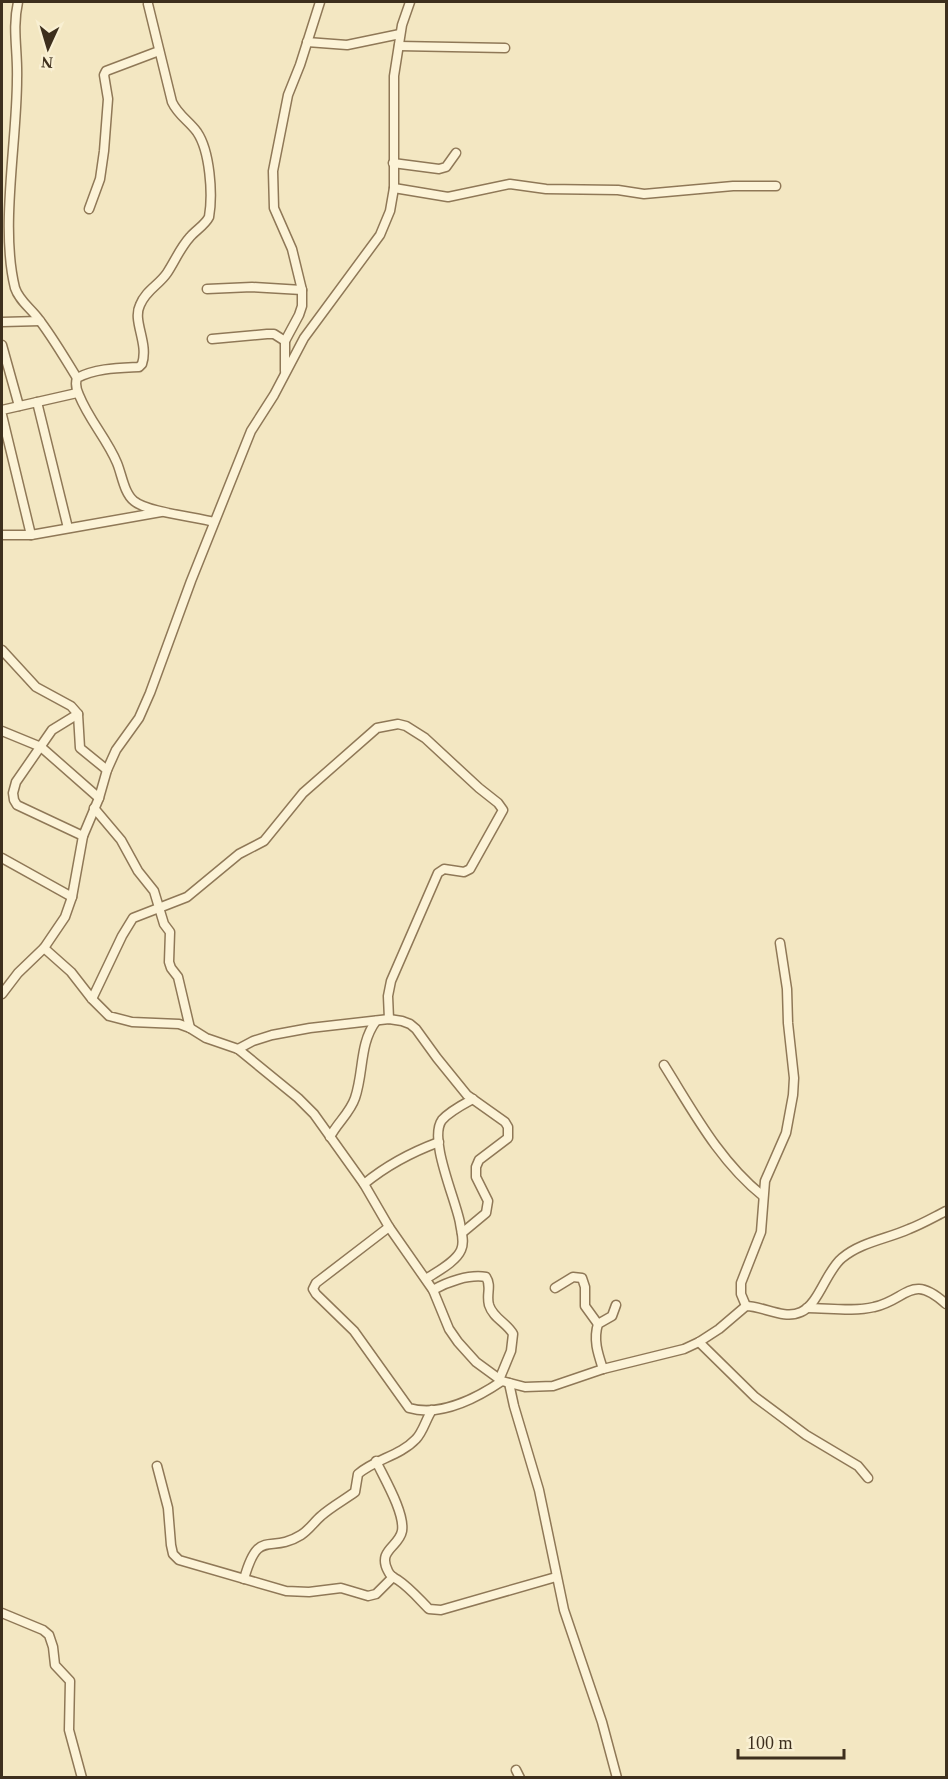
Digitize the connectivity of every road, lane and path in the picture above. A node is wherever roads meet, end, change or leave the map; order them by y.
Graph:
1 (18, 2) edge
2 (320, 2) edge
3 (410, 2) edge
4 (148, 4) dead end
5 (400, 34) junction
6 (307, 42) junction
7 (399, 46) junction
8 (505, 48) dead end
9 (159, 51) junction
10 (456, 153) dead end
11 (393, 164) junction
12 (776, 186) dead end
13 (394, 188) junction
14 (5, 208) edge
15 (89, 209) dead end
16 (207, 289) dead end
17 (302, 290) junction
18 (40, 321) junction
19 (2, 322) edge
20 (212, 339) dead end
21 (285, 341) junction
22 (2, 345) edge
23 (285, 372) junction
24 (77, 378) junction
25 (77, 393) junction
26 (37, 402) junction
27 (19, 406) junction
28 (2, 410) edge
29 (2, 415) edge
30 (166, 512) junction
31 (214, 522) junction
32 (68, 528) junction
33 (2, 535) edge
34 (31, 535) junction
35 (2, 650) edge
36 (78, 714) junction
37 (2, 731) edge
38 (41, 747) junction
39 (107, 770) junction
40 (99, 798) junction
41 (94, 808) junction
42 (83, 836) junction
43 (2, 858) edge
44 (72, 897) junction
45 (160, 909) junction
46 (780, 943) dead end
47 (45, 948) junction
48 (2, 994) edge
49 (92, 999) junction
50 (388, 1019) junction
51 (376, 1021) junction
52 (190, 1028) junction
53 (238, 1049) junction
54 (664, 1065) dead end
55 (472, 1099) junction
56 (330, 1137) junction
57 (439, 1142) junction
58 (364, 1184) junction
59 (763, 1196) junction
60 (946, 1211) edge
61 (388, 1227) junction
62 (462, 1233) junction
63 (426, 1279) junction
64 (555, 1288) dead end
65 (433, 1290) junction
66 (946, 1304) edge
67 (616, 1305) dead end
68 (746, 1306) junction
69 (807, 1308) junction
70 (598, 1324) junction
71 (699, 1342) junction
72 (603, 1369) junction
73 (504, 1382) junction
74 (432, 1410) junction
75 (376, 1461) junction
76 (157, 1467) dead end
77 (868, 1478) dead end
78 (393, 1577) junction
79 (556, 1577) junction
80 (244, 1579) junction
81 (2, 1613) edge
82 (82, 1778) edge
83 (618, 1778) edge

1 - 14 street
2 - 6 street
3 - 5 street
4 - 9 street
5 - 6 street
5 - 7 street
6 - 17 street
7 - 8 street
7 - 11 street
9 - 15 street
9 - 24 street
10 - 11 street
11 - 13 street
12 - 13 street
13 - 23 street
14 - 18 street
16 - 17 street
17 - 21 street
18 - 19 street
18 - 24 street
20 - 21 street
21 - 23 street
22 - 27 street
23 - 31 street
24 - 25 street
25 - 26 street
25 - 30 street
26 - 27 street
26 - 32 street
27 - 28 street
29 - 34 street
30 - 31 street
30 - 32 street
31 - 39 street
32 - 34 street
33 - 34 street
35 - 36 street
36 - 38 street
36 - 39 street
37 - 38 street
38 - 40 street
38 - 42 street
39 - 40 street
40 - 41 street
41 - 42 street
41 - 45 street
42 - 44 street
43 - 44 street
44 - 47 street
45 - 49 street
45 - 50 street
45 - 52 street
46 - 59 street
47 - 48 street
47 - 49 street
49 - 52 street
50 - 51 street
50 - 55 street
51 - 53 street
51 - 56 street
52 - 53 street
53 - 56 street
54 - 59 street
55 - 57 street
55 - 62 street
56 - 58 street
57 - 58 street
57 - 62 street
58 - 61 street
59 - 68 street
60 - 69 street
61 - 63 street
61 - 74 street
62 - 63 street
63 - 65 street
64 - 70 street
65 - 73 street
65 - 73 street
66 - 69 street
67 - 70 street
68 - 69 street
68 - 71 street
70 - 72 street
71 - 72 street
71 - 77 street
72 - 73 street
73 - 74 street
73 - 79 street
74 - 75 street
75 - 78 street
75 - 80 street
76 - 80 street
78 - 79 street
78 - 80 street
79 - 83 street
81 - 82 street

